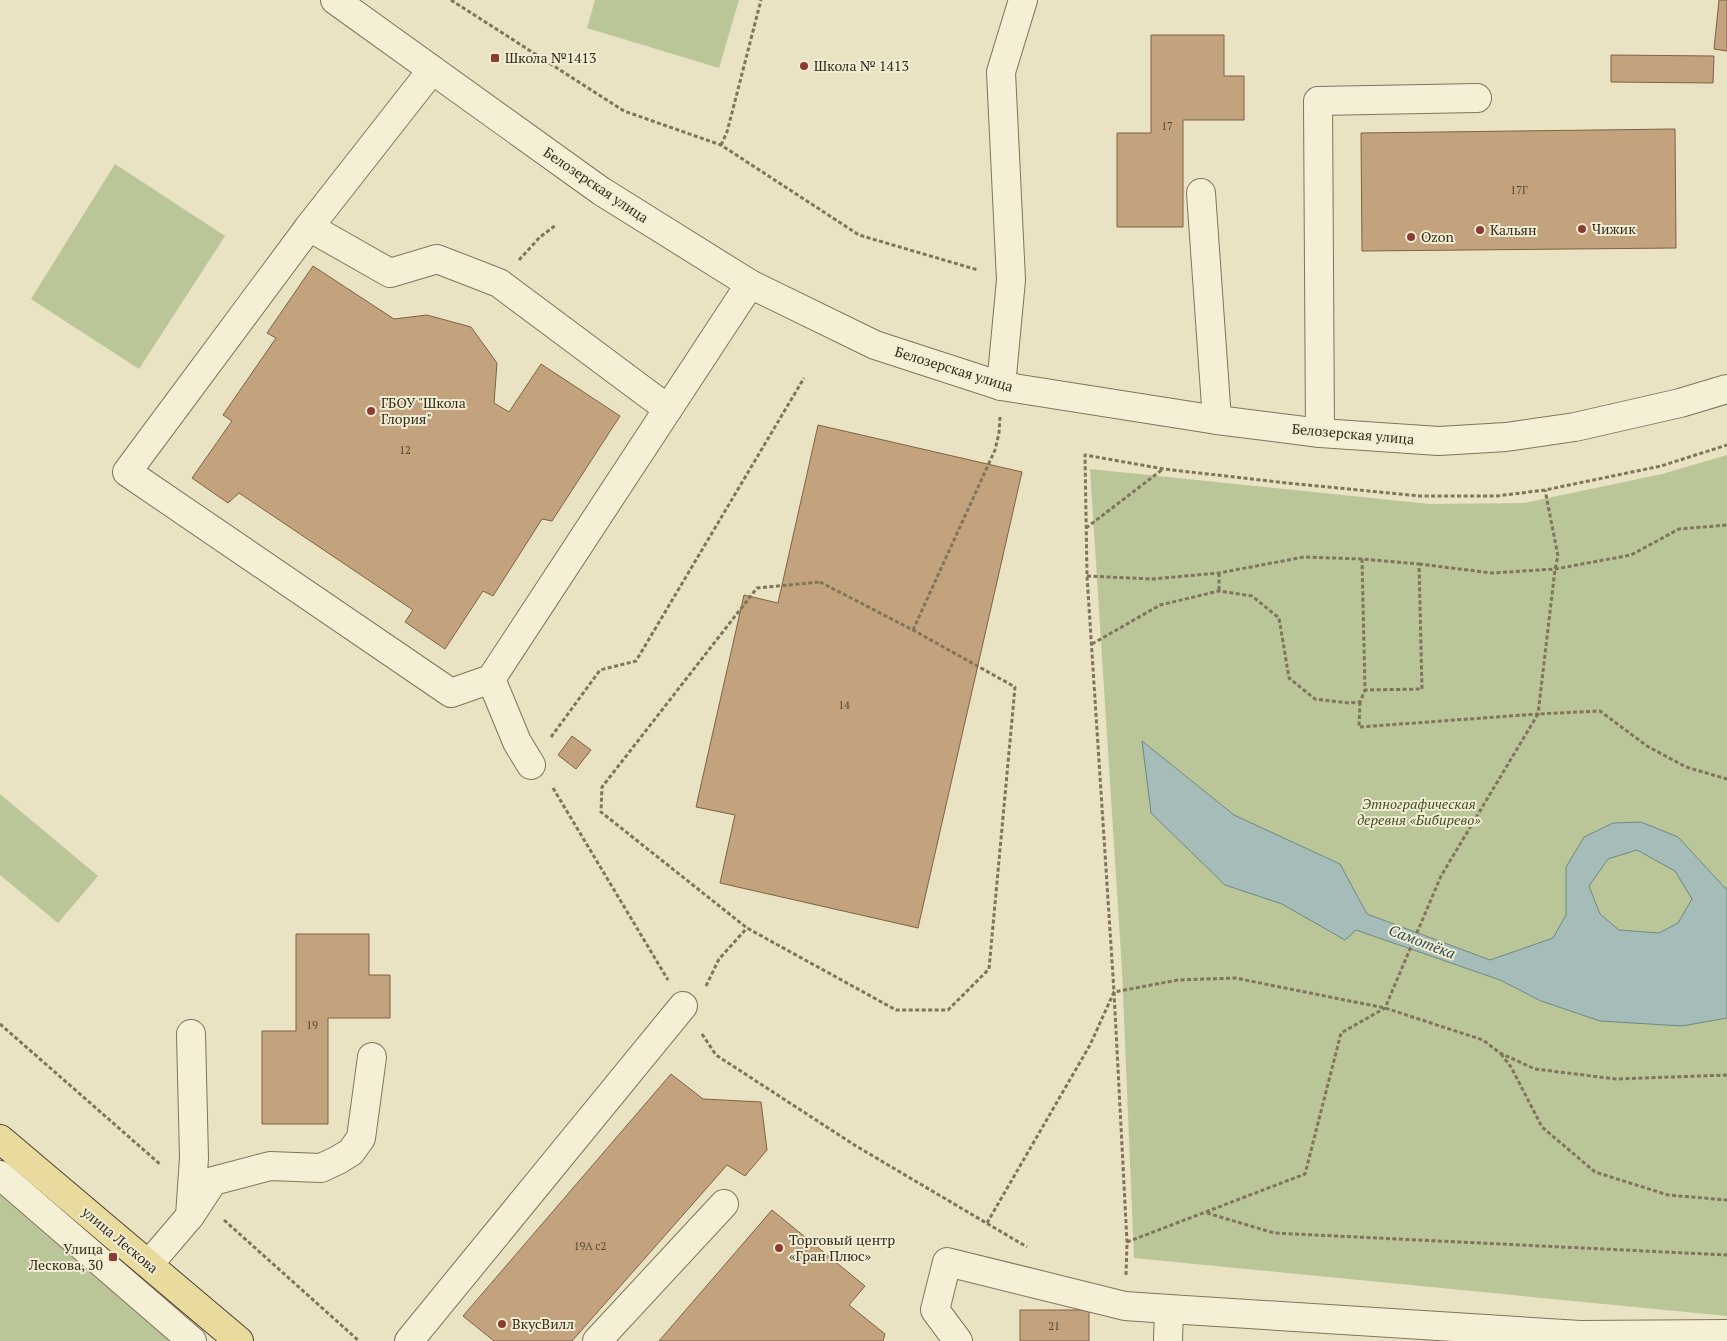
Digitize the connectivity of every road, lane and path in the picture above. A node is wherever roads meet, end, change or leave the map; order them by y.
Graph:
1 (335, 0) edge
2 (451, 0) edge
3 (761, 0) edge
4 (1023, 0) edge
5 (432, 70) junction
6 (1477, 98) dead end
7 (721, 146) junction
8 (1201, 193) dead end
9 (556, 225) dead end
10 (309, 227) junction
11 (1011, 280) junction
12 (499, 283) junction
13 (750, 284) junction
14 (804, 378) dead end
15 (1001, 386) junction
16 (1727, 389) edge
17 (668, 409) junction
18 (1217, 420) junction
19 (1320, 433) junction
20 (1727, 445) edge
21 (1164, 468) junction
22 (1545, 490) junction
23 (1727, 525) edge
24 (1086, 528) junction
25 (1362, 559) junction
26 (1419, 564) junction
27 (1555, 569) junction
28 (1219, 573) junction
29 (1087, 576) junction
30 (1219, 591) junction
31 (913, 630) junction
32 (1092, 644) junction
33 (491, 679) junction
34 (1364, 690) junction
35 (1360, 702) junction
36 (1538, 714) junction
37 (531, 765) junction
38 (1727, 779) edge
39 (747, 928) junction
40 (1114, 992) junction
41 (1385, 1008) junction
42 (688, 1012) junction
43 (191, 1034) dead end
44 (1500, 1053) junction
45 (372, 1057) dead end
46 (1727, 1074) edge
47 (0, 1139) edge
48 (0, 1175) edge
49 (1727, 1200) edge
50 (724, 1204) dead end
51 (1207, 1212) junction
52 (190, 1216) junction
53 (987, 1223) junction
54 (1127, 1242) junction
55 (1028, 1248) dead end
56 (1727, 1255) edge
57 (149, 1264) junction
58 (1125, 1306) junction
59 (1169, 1309) junction
60 (1727, 1334) edge
61 (1580, 1338) edge
62 (192, 1341) edge
63 (238, 1341) edge
64 (409, 1341) edge
65 (597, 1341) edge
66 (958, 1341) edge
67 (1168, 1341) edge

1 - 5 street, Белозерская улица
2 - 7 path
3 - 7 path
4 - 11 street
5 - 10 street
5 - 13 street, Белозерская улица
6 - 19 street
7 - 11 path
8 - 18 street
9 - 12 path
10 - 12 street
10 - 33 street
11 - 15 street
12 - 17 street
13 - 15 street, Белозерская улица
13 - 17 street
14 - 37 path
15 - 18 street, Белозерская улица
15 - 31 path
16 - 19 street, Белозерская улица
17 - 33 street
18 - 19 street, Белозерская улица
20 - 22 path
21 - 22 path
21 - 24 path
21 - 24 path
22 - 27 path
23 - 27 path
24 - 29 path
25 - 26 path
25 - 28 path
25 - 34 path
26 - 27 path
26 - 34 path
27 - 36 path
28 - 29 path
28 - 30 path
29 - 32 path
30 - 32 path
30 - 35 path
31 - 39 path
31 - 39 path
32 - 40 path
33 - 37 street
34 - 35 path
35 - 36 path
36 - 38 path
36 - 41 path
37 - 42 path
39 - 42 path
40 - 41 path
40 - 53 path
40 - 54 path
41 - 44 path
41 - 51 path
42 - 53 path
42 - 64 street
43 - 52 street
44 - 46 path
44 - 49 path
45 - 52 street
47 - 57 main road, улица Лескова
48 - 62 street, улица Лескова
50 - 65 street
51 - 54 path
51 - 56 path
52 - 57 street
53 - 55 path
54 - 58 path
57 - 63 main road, улица Лескова
58 - 59 street
58 - 66 street
59 - 61 street
59 - 67 street
60 - 61 street

